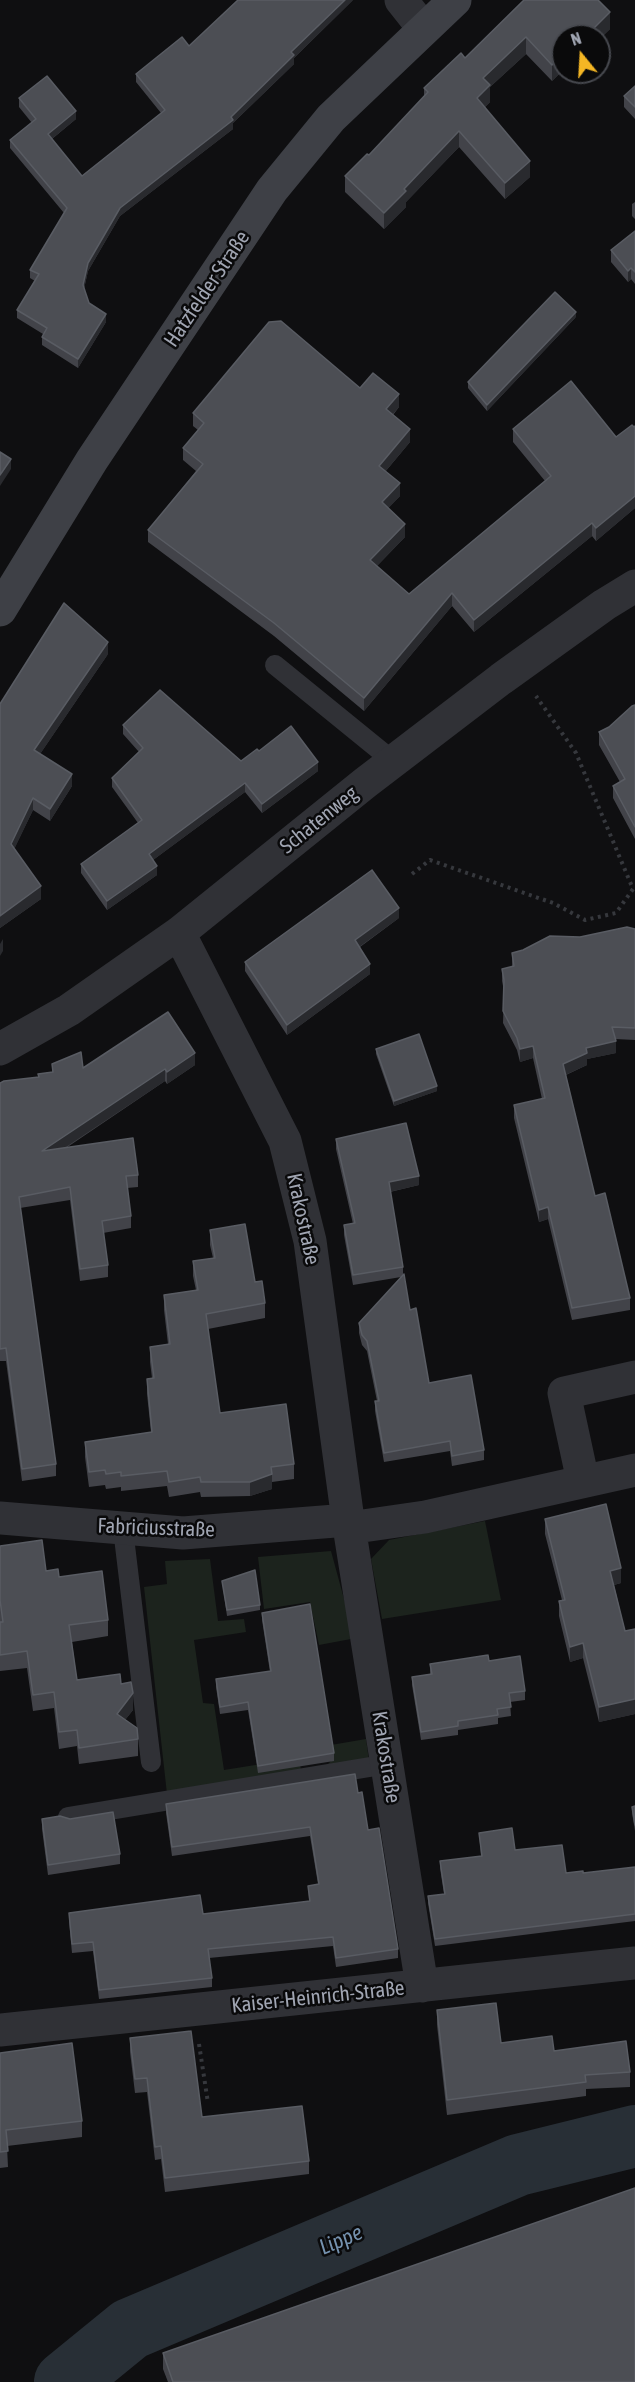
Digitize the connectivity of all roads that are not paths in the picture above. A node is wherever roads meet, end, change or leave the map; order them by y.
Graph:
1 (401, 0) edge
2 (455, 0) edge
3 (424, 29) junction
4 (635, 586) edge
5 (0, 610) edge
6 (275, 665) dead end
7 (393, 761) junction
8 (179, 933) junction
9 (0, 1049) edge
10 (635, 1377) edge
11 (635, 1470) edge
12 (583, 1481) junction
13 (0, 1518) edge
14 (349, 1524) junction
15 (123, 1529) junction
16 (151, 1762) dead end
17 (388, 1764) junction
18 (68, 1817) edge
19 (635, 1963) edge
20 (422, 1986) junction
21 (0, 2030) edge

1 - 3 street
2 - 3 street, Hatzfelder Straße
3 - 5 street, Hatzfelder Straße
4 - 7 street, Schatenweg
6 - 7 lane
7 - 8 street, Schatenweg
8 - 9 street, Schatenweg
8 - 14 street, Krakostraße
10 - 12 street
11 - 12 street
12 - 14 street
13 - 15 street, Fabriciusstraße
14 - 15 street, Fabriciusstraße
14 - 17 street, Krakostraße
15 - 16 lane
17 - 18 lane
17 - 20 street, Krakostraße
19 - 20 street, Kaiser-Heinrich-Straße
20 - 21 street, Kaiser-Heinrich-Straße

